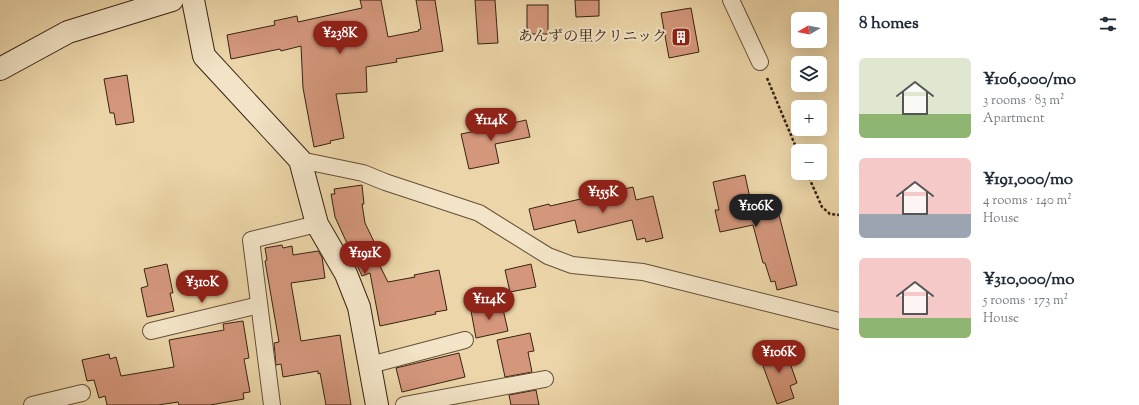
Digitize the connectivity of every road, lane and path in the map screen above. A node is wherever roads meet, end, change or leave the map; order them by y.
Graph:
1 (172, 0) edge
2 (193, 0) edge
3 (731, 0) edge
4 (760, 62) joint
5 (0, 69) edge
6 (795, 144) edge
7 (300, 160) junction
8 (810, 180) edge
9 (839, 215) edge
10 (317, 224) junction
11 (259, 305) junction
12 (839, 321) edge
13 (151, 331) dead end
14 (465, 340) dead end
15 (370, 365) junction
16 (544, 379) dead end
17 (82, 393) dead end
18 (32, 405) edge
19 (272, 405) edge
20 (377, 405) edge
21 (404, 405) edge

1 - 5 street
2 - 7 street
3 - 4 street
4 - 6 path
7 - 10 street
7 - 12 street
8 - 9 path
10 - 11 street
10 - 15 street
11 - 13 street
11 - 19 street
14 - 15 street
15 - 20 street
16 - 21 street
17 - 18 street

